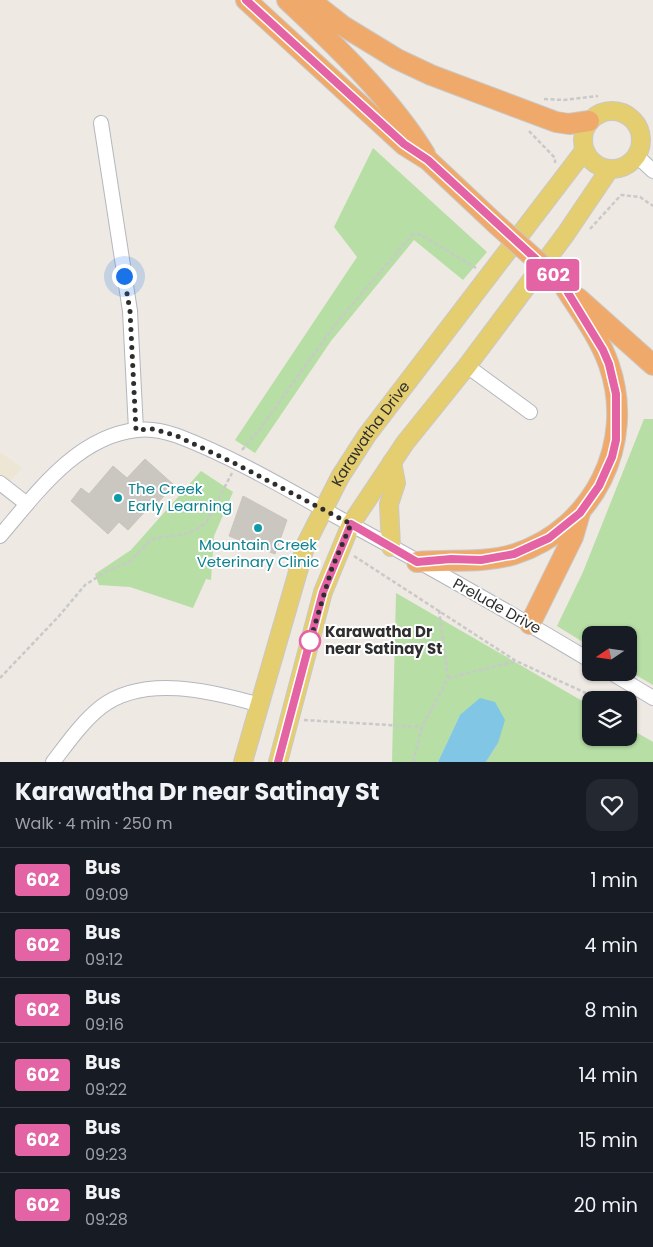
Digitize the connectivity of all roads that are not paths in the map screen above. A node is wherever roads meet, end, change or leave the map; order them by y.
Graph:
1 (230, 0) edge
2 (246, 0) edge
3 (287, 0) edge
4 (310, 0) edge
5 (272, 24) junction
6 (589, 121) junction
7 (101, 123) dead end
8 (584, 151) junction
9 (637, 156) junction
10 (428, 160) junction
11 (609, 170) junction
12 (653, 171) edge
13 (562, 283) junction
14 (653, 365) edge
15 (467, 366) junction
16 (530, 412) dead end
17 (136, 430) junction
18 (392, 462) junction
19 (0, 483) edge
20 (27, 504) junction
21 (323, 509) junction
22 (580, 513) junction
23 (351, 524) junction
24 (0, 536) edge
25 (391, 546) junction
26 (417, 562) junction
27 (530, 624) junction
28 (582, 656) edge
29 (625, 681) edge
30 (653, 698) edge
31 (260, 705) junction
32 (52, 762) edge
33 (243, 762) edge
34 (278, 762) edge

1 - 5 highway
2 - 5 highway
3 - 10 highway
4 - 6 highway
5 - 10 highway
6 - 8 main road
6 - 9 main road
7 - 17 street
8 - 11 main road
8 - 21 main road, Karawatha Drive
9 - 11 main road
9 - 12 street
10 - 13 highway, bridge
11 - 15 main road
13 - 14 highway
13 - 22 highway
15 - 16 street
15 - 18 main road
17 - 20 street
17 - 21 street, Prelude Drive
18 - 23 main road
18 - 25 main road
19 - 20 street
20 - 24 street
21 - 23 street, Prelude Drive
21 - 31 main road, Karawatha Drive
22 - 26 highway
22 - 27 highway
23 - 25 street, Prelude Drive
23 - 34 main road
25 - 26 street, Prelude Drive
26 - 27 street, Prelude Drive
27 - 28 street, Prelude Drive
29 - 30 street
31 - 32 street
31 - 33 main road, Karawatha Drive

